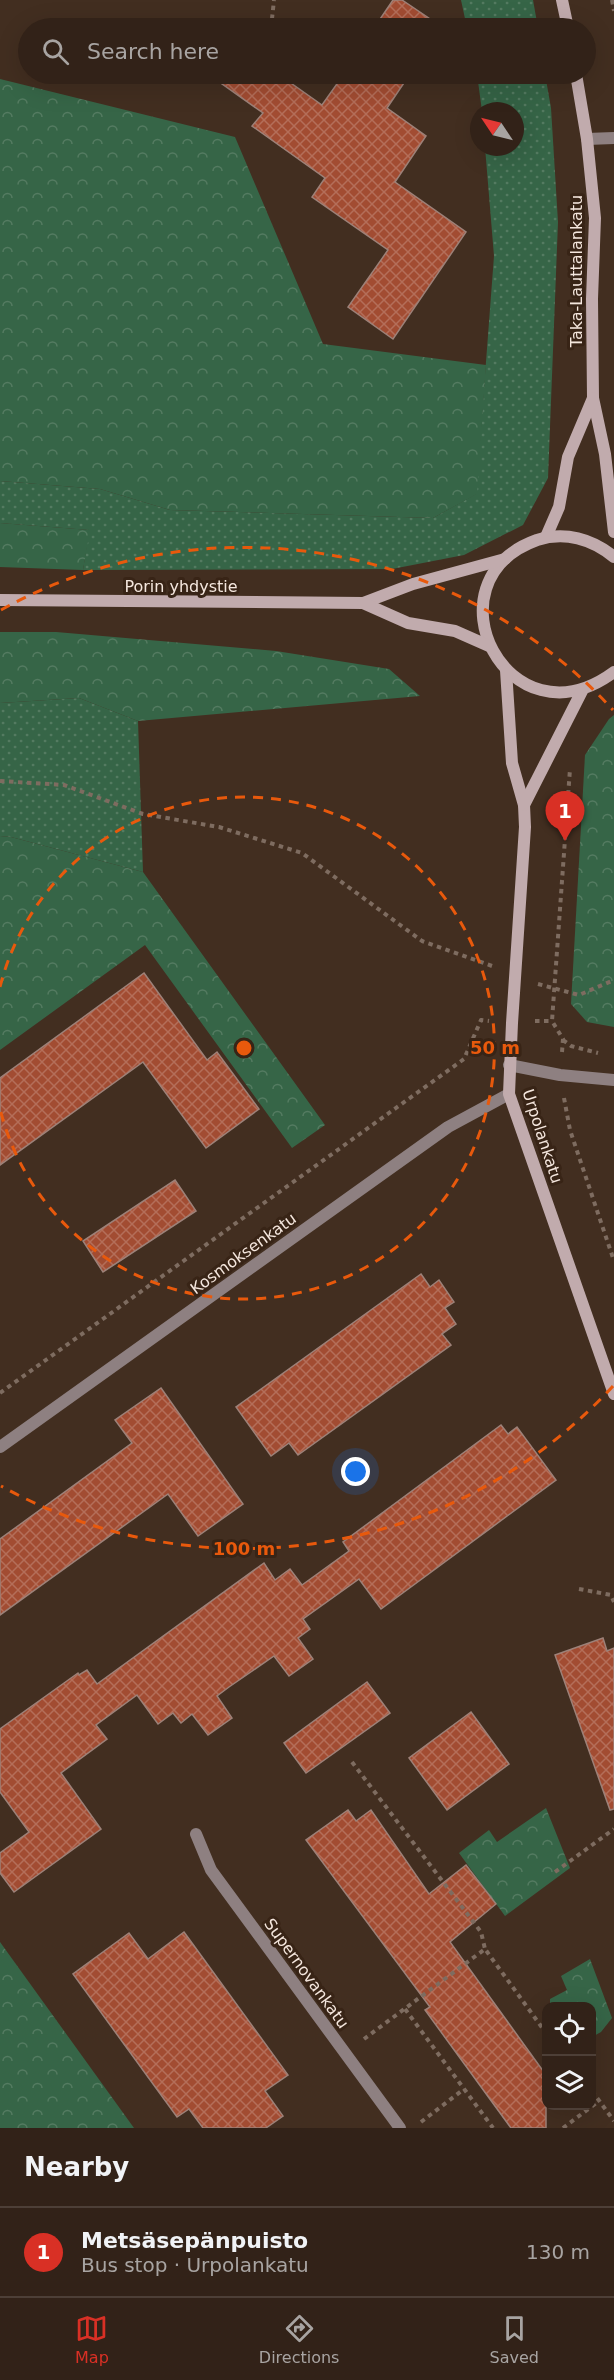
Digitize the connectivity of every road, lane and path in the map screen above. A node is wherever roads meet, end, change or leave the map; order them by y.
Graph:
1 (274, 0) edge
2 (562, 0) edge
3 (612, 0) edge
4 (614, 11) edge
5 (272, 18) edge
6 (565, 18) edge
7 (578, 84) edge
8 (614, 138) edge
9 (587, 139) junction
10 (593, 398) junction
11 (614, 532) edge
12 (546, 537) junction
13 (614, 557) edge
14 (505, 559) junction
15 (0, 600) edge
16 (363, 603) junction
17 (489, 646) junction
18 (506, 670) junction
19 (614, 672) edge
20 (582, 691) junction
21 (570, 767) dead end
22 (0, 781) edge
23 (524, 805) junction
24 (515, 974) junction
25 (614, 980) edge
26 (554, 990) junction
27 (552, 1021) junction
28 (512, 1023) junction
29 (562, 1039) junction
30 (605, 1055) dead end
31 (510, 1065) junction
32 (560, 1075) junction
33 (614, 1080) edge
34 (509, 1094) junction
35 (614, 1261) edge
36 (0, 1393) edge
37 (614, 1394) edge
38 (0, 1447) edge
39 (579, 1589) dead end
40 (614, 1602) edge
41 (352, 1762) dead end
42 (614, 1829) edge
43 (196, 1834) dead end
44 (555, 1872) dead end
45 (485, 1949) junction
46 (405, 2008) junction
47 (542, 2027) edge
48 (361, 2041) dead end
49 (464, 2089) junction
50 (596, 2097) edge
51 (599, 2101) junction
52 (614, 2121) edge
53 (420, 2122) dead end
54 (400, 2128) edge
55 (493, 2128) edge
56 (562, 2128) edge

1 - 5 path
2 - 6 main road
3 - 4 path
7 - 9 main road, Taka-Lauttalankatu
8 - 9 street
9 - 10 main road, Taka-Lauttalankatu
10 - 11 main road, Taka-Lauttalankatu
10 - 12 main road, Taka-Lauttalankatu
12 - 13 main road
12 - 14 main road
14 - 16 main road, Porin yhdystie
14 - 17 main road
15 - 16 main road, Porin yhdystie
16 - 17 main road, Porin yhdystie
17 - 18 main road
18 - 20 main road
18 - 23 main road, Urpolankatu
19 - 20 main road
20 - 23 main road, Urpolankatu
21 - 26 path
22 - 24 path
23 - 24 main road, Urpolankatu
24 - 26 path
24 - 28 main road, Urpolankatu
25 - 26 path
26 - 27 path
27 - 28 path
27 - 29 path
28 - 31 main road, Urpolankatu
28 - 36 path
29 - 30 path
29 - 32 path
31 - 32 street
31 - 34 main road, Urpolankatu
32 - 33 street
32 - 35 path
34 - 37 main road, Urpolankatu
34 - 38 street, Kosmoksenkatu
39 - 40 path
41 - 45 path
42 - 44 path
43 - 54 street, Supernovankatu
45 - 46 path
45 - 47 path
46 - 48 path
46 - 49 path
49 - 53 path
49 - 55 path
50 - 51 path
51 - 52 path
51 - 56 path

